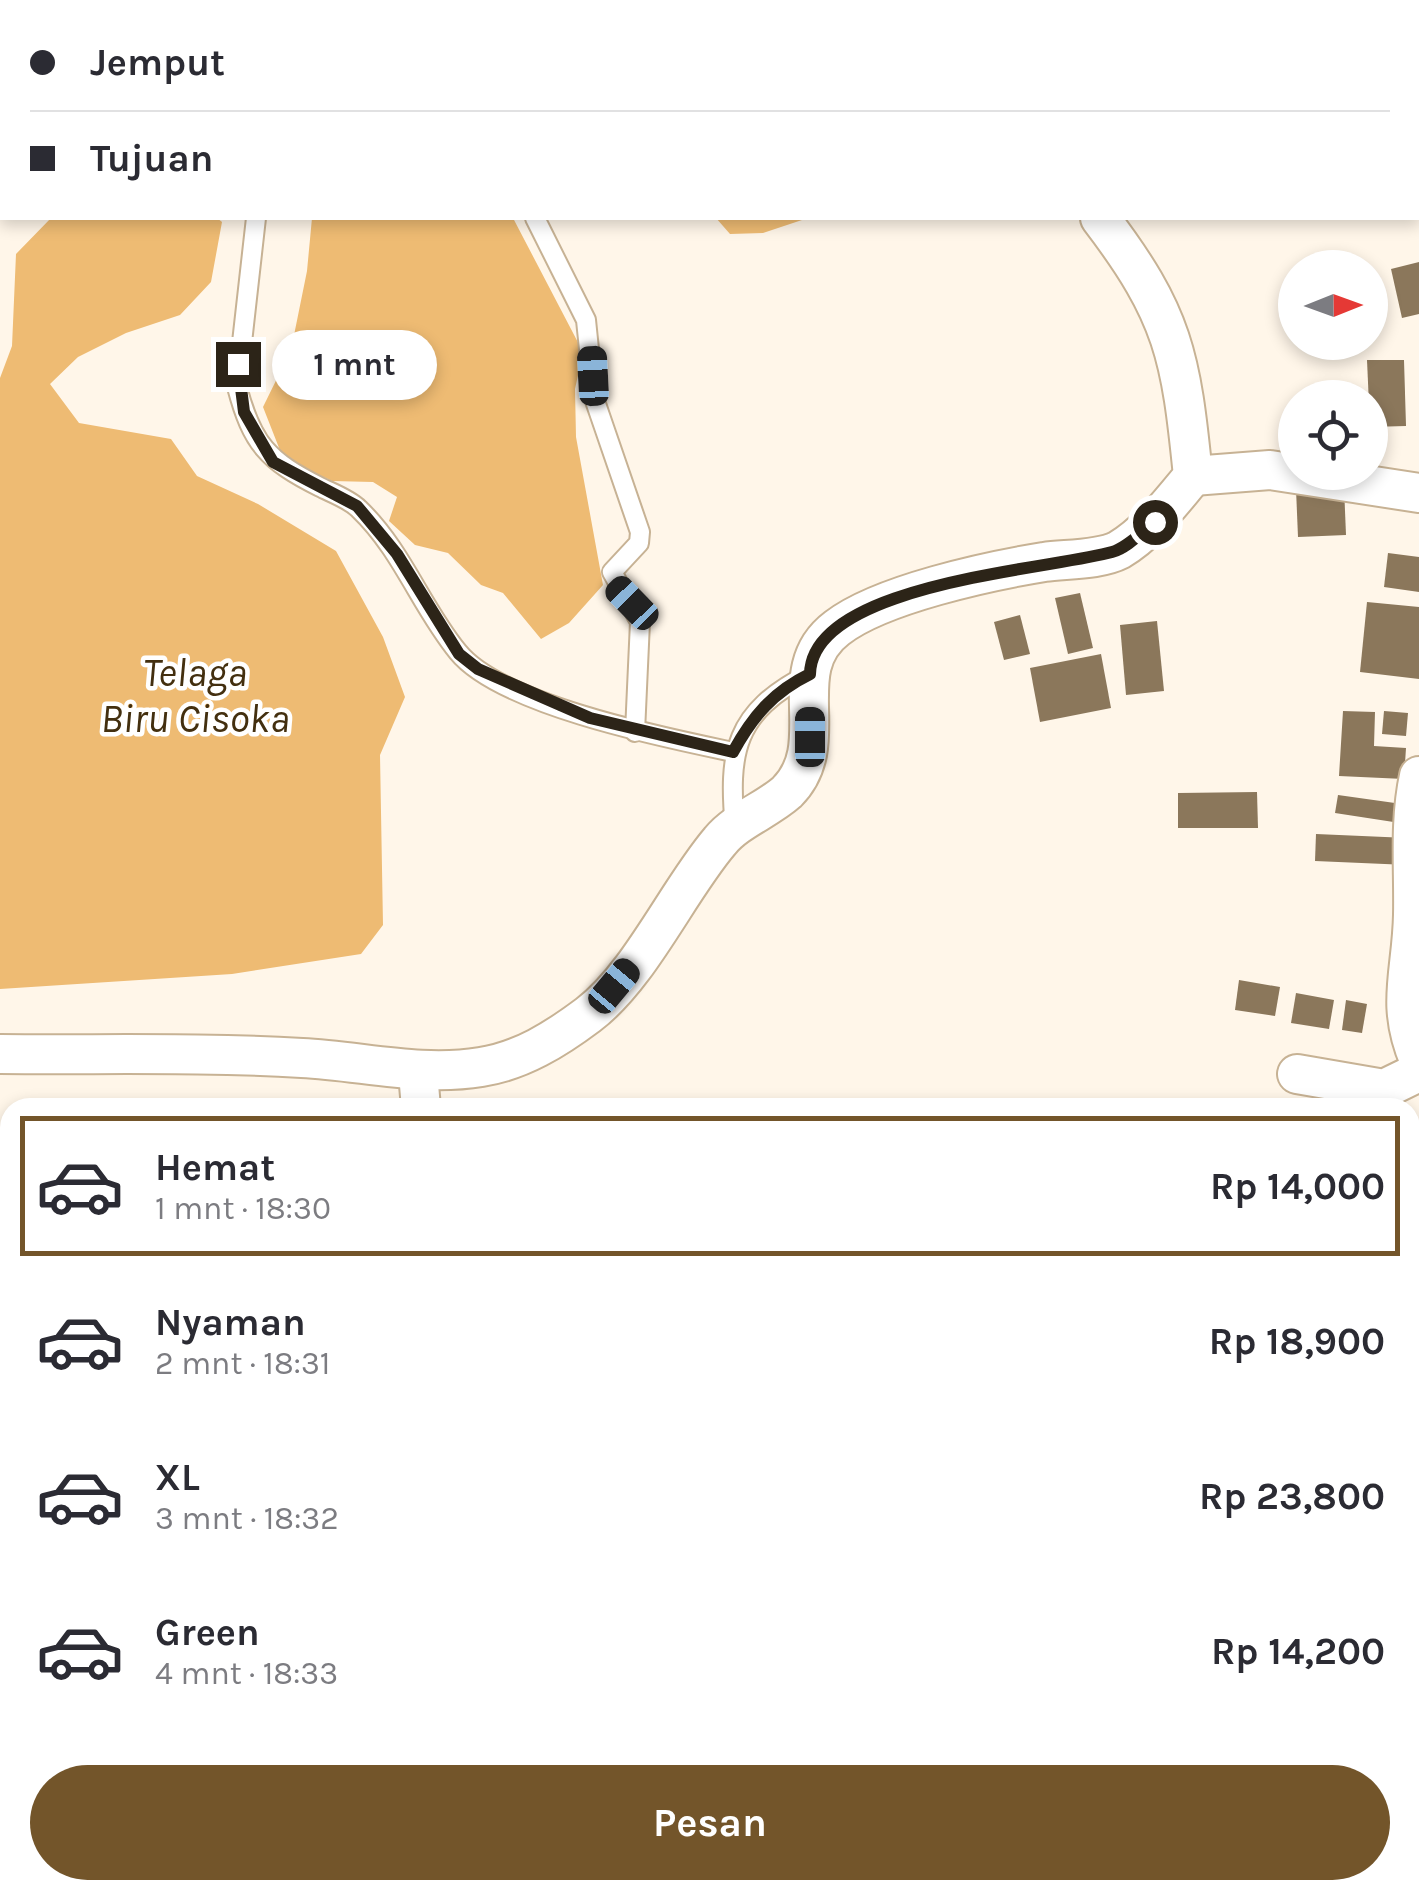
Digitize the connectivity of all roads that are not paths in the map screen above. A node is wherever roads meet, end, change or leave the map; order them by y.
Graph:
1 (256, 220) edge
2 (536, 220) edge
3 (1101, 220) edge
4 (1193, 476) junction
5 (1419, 493) edge
6 (810, 674) junction
7 (635, 732) junction
8 (733, 752) junction
9 (1419, 776) edge
10 (735, 829) junction
11 (0, 1054) edge
12 (1419, 1060) edge
13 (1419, 1072) edge
14 (1296, 1074) dead end
15 (419, 1090) edge

1 - 7 lane
2 - 7 lane
3 - 4 street
4 - 5 street
4 - 6 street
6 - 8 lane
6 - 10 street
7 - 8 lane
8 - 10 lane
9 - 12 street
10 - 15 street
11 - 15 street
13 - 14 street

